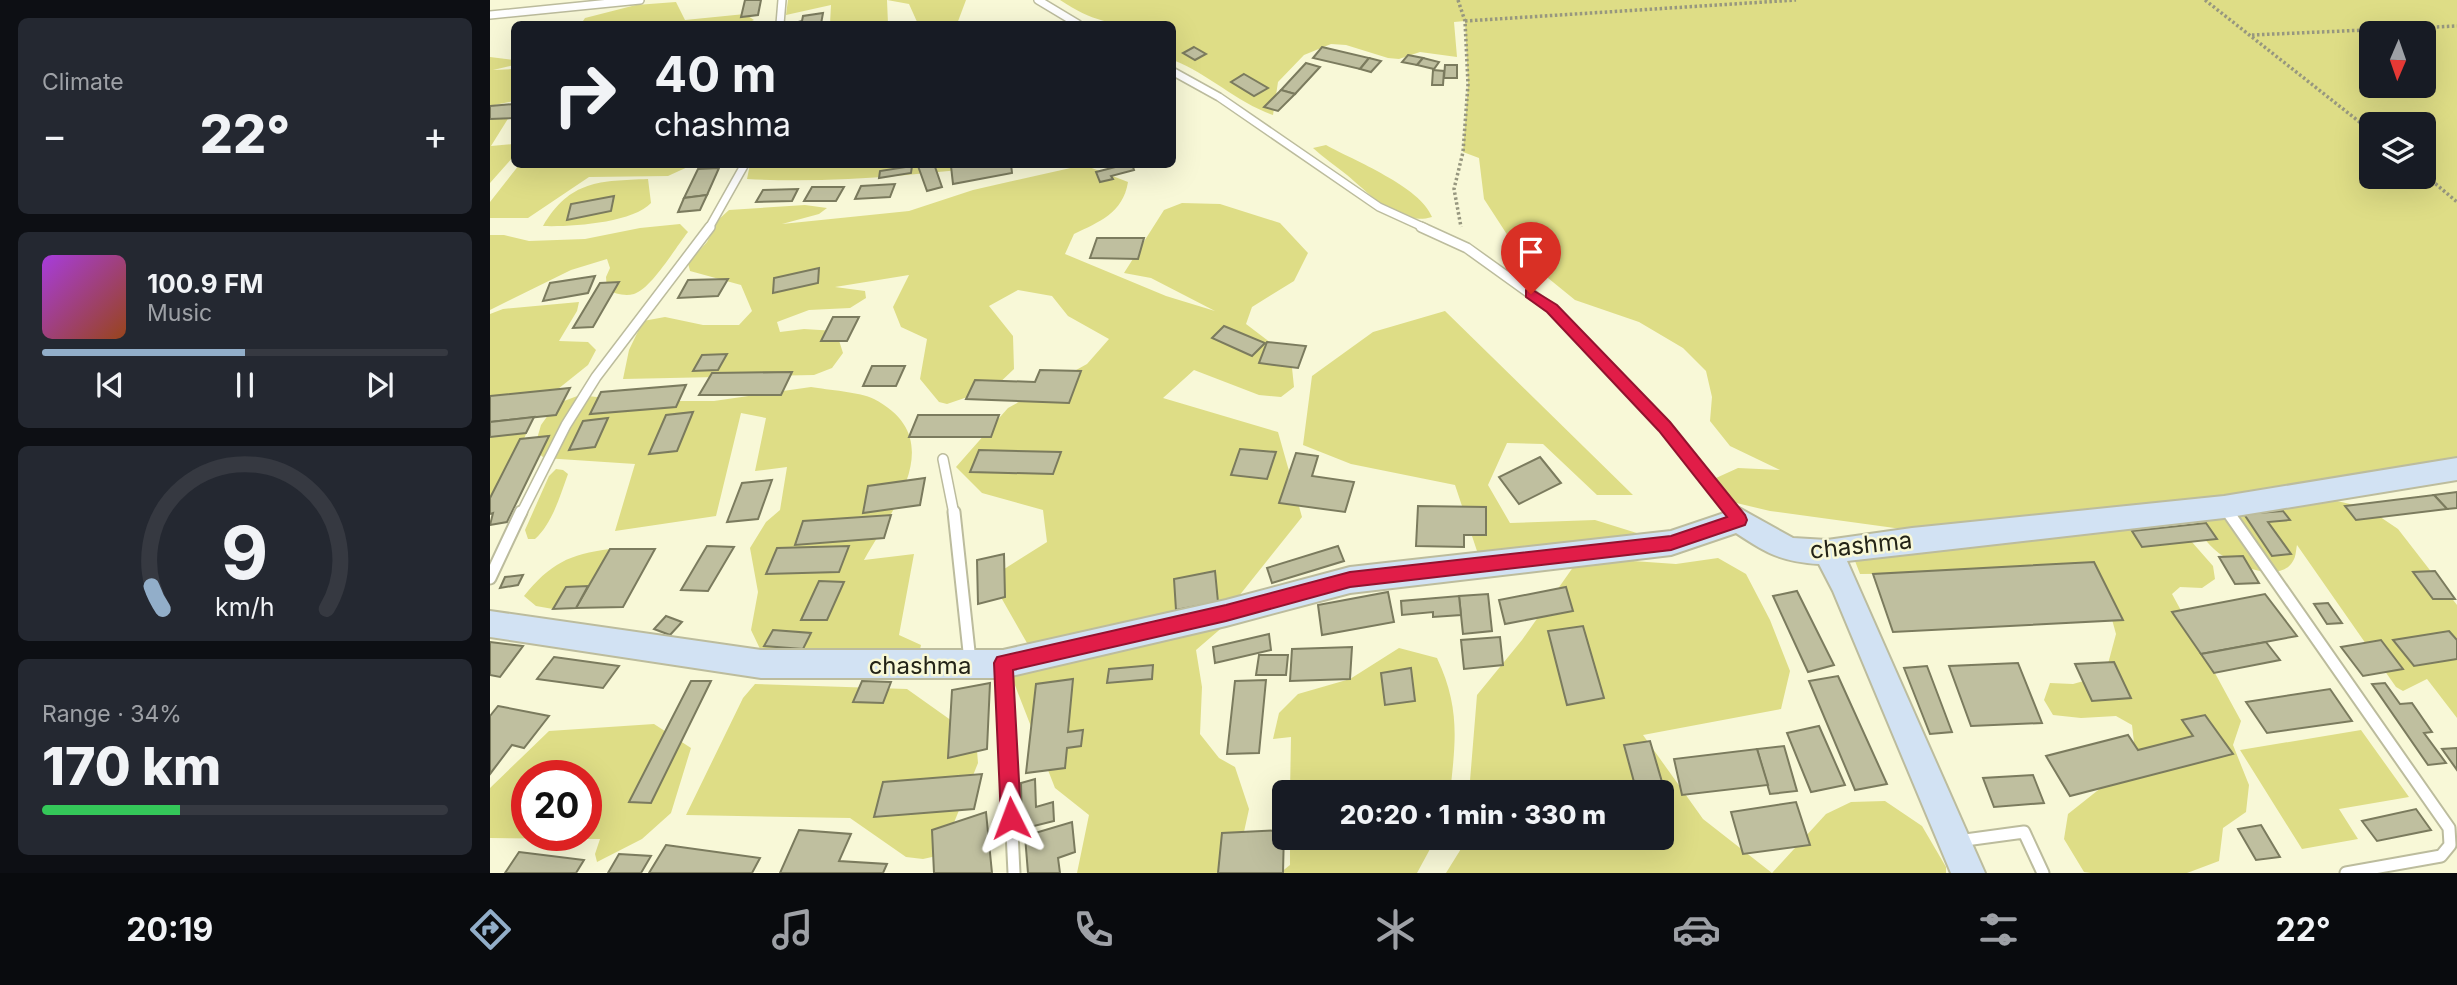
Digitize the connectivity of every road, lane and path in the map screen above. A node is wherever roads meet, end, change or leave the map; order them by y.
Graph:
1 (640, 0) edge
2 (782, 0) edge
3 (1038, 0) edge
4 (1458, 0) edge
5 (1796, 0) edge
6 (2205, 0) edge
7 (490, 15) edge
8 (780, 21) edge
9 (1073, 21) edge
10 (1465, 21) junction
11 (2457, 26) edge
12 (2250, 35) junction
13 (1176, 73) edge
14 (2359, 121) edge
15 (744, 168) edge
16 (2436, 184) edge
17 (2457, 202) edge
18 (1467, 248) junction
19 (943, 459) dead end
20 (2457, 469) edge
21 (2224, 507) junction
22 (1739, 520) junction
23 (1827, 552) junction
24 (490, 578) edge
25 (490, 624) edge
26 (1003, 663) junction
27 (970, 666) junction
28 (1955, 841) junction
29 (1014, 873) edge
30 (1969, 873) edge
31 (2043, 873) edge
32 (2346, 873) edge

1 - 7 lane
2 - 8 lane
3 - 9 lane
4 - 10 path
5 - 10 path
6 - 12 path
10 - 18 path
11 - 12 path
12 - 14 path
13 - 18 lane
15 - 24 lane
16 - 17 path
18 - 22 lane
19 - 27 lane
20 - 21 street, сhashma
21 - 23 street, сhashma
21 - 32 lane
22 - 23 street, сhashma
22 - 26 street, сhashma
23 - 28 street
25 - 27 street, сhashma
26 - 27 street, сhashma
26 - 29 lane
28 - 30 street
28 - 31 lane

